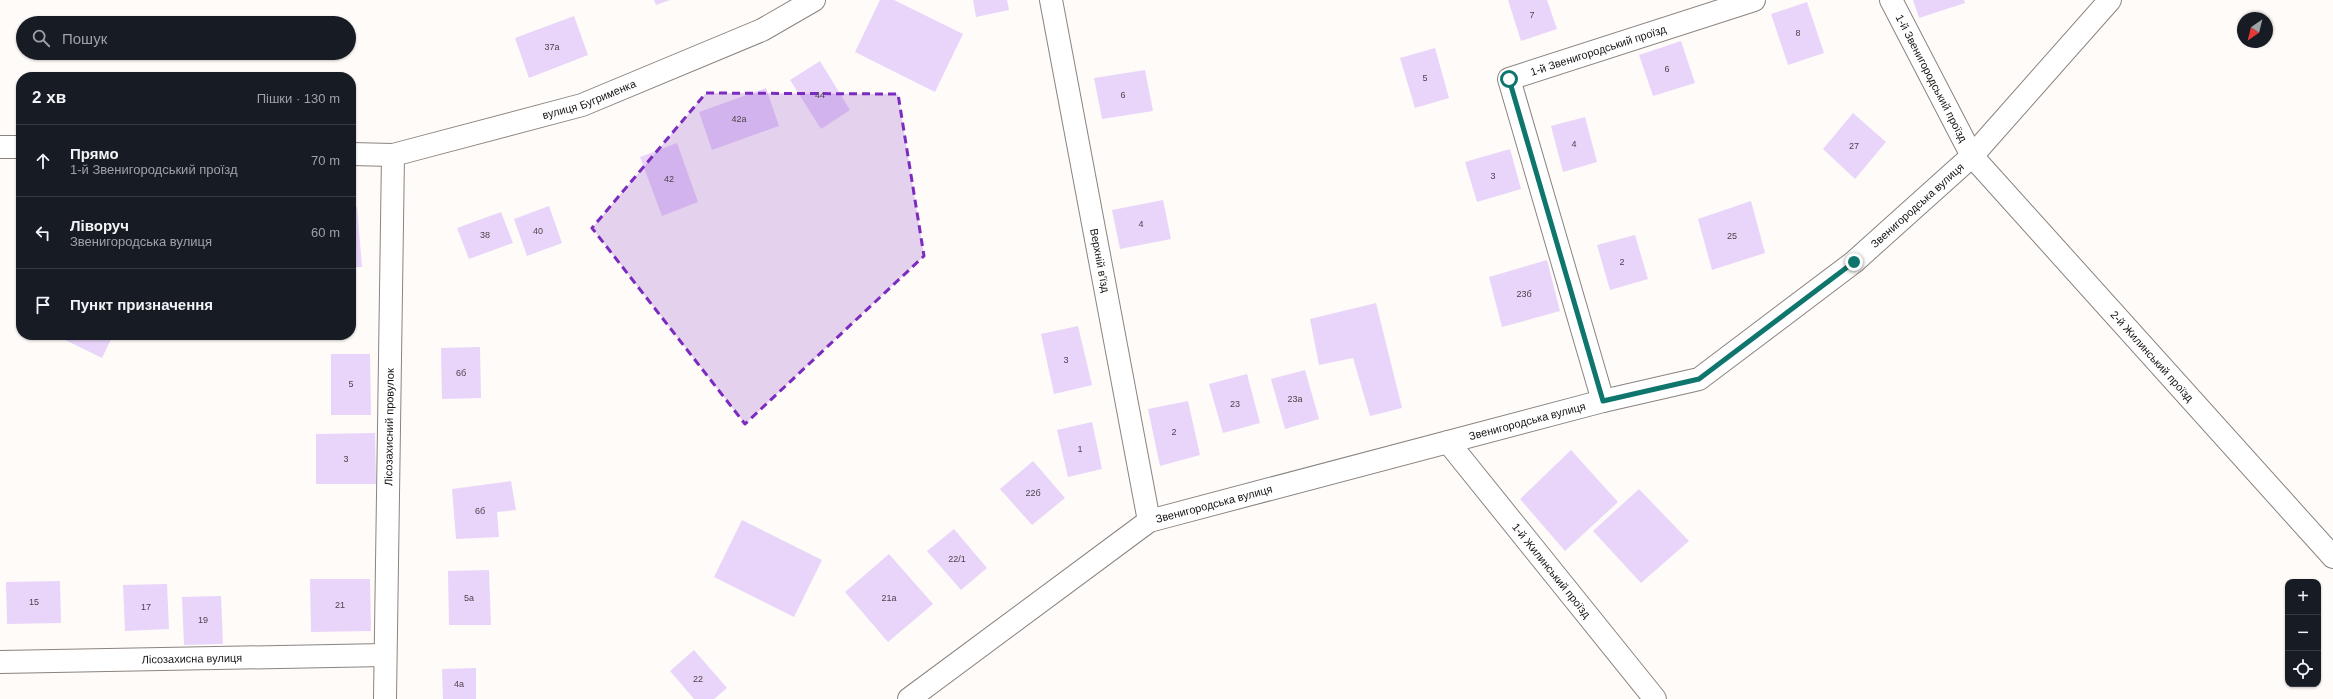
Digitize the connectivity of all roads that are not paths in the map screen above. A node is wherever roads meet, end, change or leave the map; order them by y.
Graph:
1 (814, 0) edge
2 (1051, 0) edge
3 (1754, 0) edge
4 (1890, 0) edge
5 (2110, 0) edge
6 (0, 147) edge
7 (16, 147) edge
8 (356, 154) edge
9 (393, 155) junction
10 (1972, 156) junction
11 (1603, 401) junction
12 (1448, 442) junction
13 (1149, 521) junction
14 (2333, 556) edge
15 (385, 656) junction
16 (0, 662) edge
17 (385, 699) edge
18 (909, 699) edge
19 (1655, 699) edge

1 - 9 street, вулиця Бугрименка
2 - 13 street, Верхній в'їзд
3 - 11 street, 1-й Звенигородський проїзд
4 - 10 street, 1-й Звенигородський проїзд
5 - 10 street, Звенигородська вулиця
6 - 7 street
8 - 9 street, вулиця Бугрименка
9 - 15 street, Лісозахисний провулок
10 - 11 street, Звенигородська вулиця
10 - 14 street, 2-й Жилинський проїзд
11 - 12 street, Звенигородська вулиця
12 - 13 street, Звенигородська вулиця
12 - 19 street, 1-й Жилинський проїзд
13 - 18 street, Звенигородська вулиця
15 - 16 street, Лісозахисна вулиця
15 - 17 street, Лісозахисний провулок

